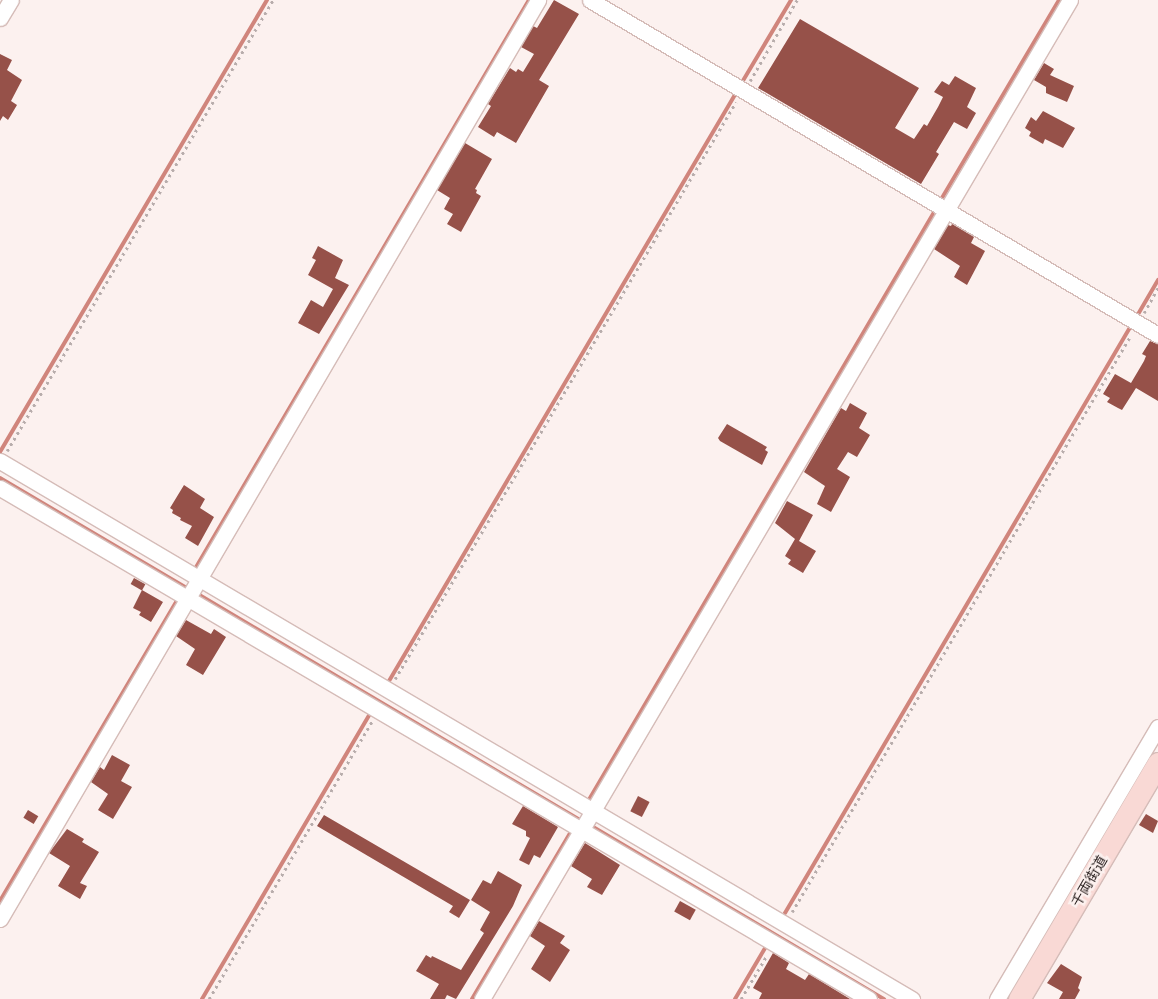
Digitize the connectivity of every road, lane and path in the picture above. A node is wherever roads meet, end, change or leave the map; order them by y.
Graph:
1 (10, 0) edge
2 (273, 0) edge
3 (538, 0) edge
4 (590, 0) edge
5 (797, 0) edge
6 (1070, 0) edge
7 (0, 18) edge
8 (744, 91) junction
9 (941, 207) junction
10 (1158, 288) edge
11 (1138, 323) junction
12 (1158, 335) edge
13 (0, 462) edge
14 (0, 488) edge
15 (192, 590) junction
16 (381, 702) junction
17 (1158, 727) edge
18 (1158, 763) edge
19 (583, 823) junction
20 (0, 919) edge
21 (780, 935) junction
22 (209, 999) edge
23 (482, 999) edge
24 (741, 999) edge
25 (869, 999) edge
26 (912, 999) edge
27 (997, 999) edge
28 (1019, 999) edge

1 - 7 street
2 - 13 path
3 - 15 street
4 - 8 street
5 - 8 path
6 - 9 street
8 - 9 street
8 - 16 path
9 - 11 street
9 - 19 street
10 - 11 path
11 - 12 street
11 - 21 path
13 - 15 street
14 - 15 street
15 - 16 street
15 - 16 street
15 - 20 street
16 - 19 street
16 - 19 street
16 - 22 path
17 - 27 street
18 - 28 street, 千両街道
19 - 21 street
19 - 21 street
19 - 23 street
21 - 24 path
21 - 25 street
21 - 26 street

